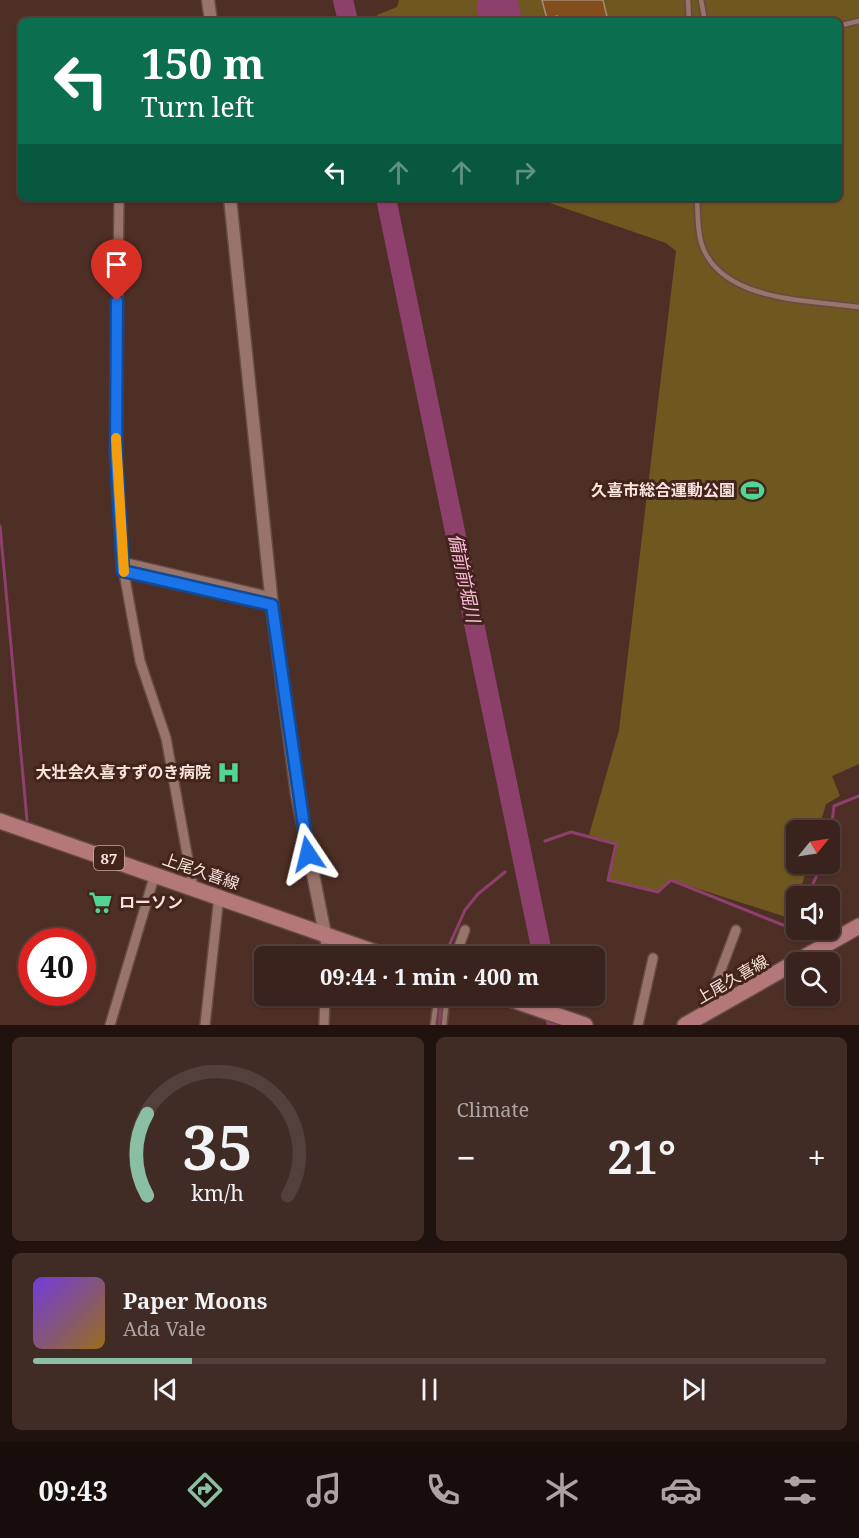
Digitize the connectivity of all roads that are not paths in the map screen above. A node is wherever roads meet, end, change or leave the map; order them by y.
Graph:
1 (208, 0) edge
2 (688, 0) edge
3 (701, 0) edge
4 (210, 18) edge
5 (689, 18) edge
6 (704, 18) edge
7 (859, 21) edge
8 (842, 25) edge
9 (119, 201) edge
10 (230, 201) edge
11 (697, 201) edge
12 (859, 307) edge
13 (122, 567) junction
14 (272, 601) junction
15 (0, 821) edge
16 (155, 874) junction
17 (193, 887) junction
18 (219, 896) junction
19 (859, 926) edge
20 (465, 930) dead end
21 (736, 930) dead end
22 (325, 934) junction
23 (326, 946) edge
24 (358, 946) edge
25 (459, 946) edge
26 (653, 958) dead end
27 (325, 1006) edge
28 (436, 1006) edge
29 (446, 1006) edge
30 (529, 1006) edge
31 (703, 1016) junction
32 (110, 1025) edge
33 (205, 1025) edge
34 (324, 1025) edge
35 (433, 1025) edge
36 (444, 1025) edge
37 (585, 1025) edge
38 (638, 1025) edge
39 (685, 1025) edge

1 - 4 street
2 - 5 lane
3 - 6 lane
7 - 8 lane
9 - 13 street
10 - 14 street
11 - 12 lane
13 - 14 street
13 - 17 street
14 - 22 street
15 - 16 main road, 上尾久喜線 / 87
16 - 17 main road, 上尾久喜線 / 87
16 - 32 street
17 - 18 main road, 上尾久喜線 / 87
18 - 22 main road, 上尾久喜線 / 87
18 - 33 street
19 - 31 main road, 上尾久喜線
20 - 25 street
21 - 31 street
22 - 23 street
22 - 24 main road, 上尾久喜線 / 87
26 - 38 street
27 - 34 street
28 - 35 lane
29 - 36 lane
30 - 37 main road
31 - 39 main road, 上尾久喜線

